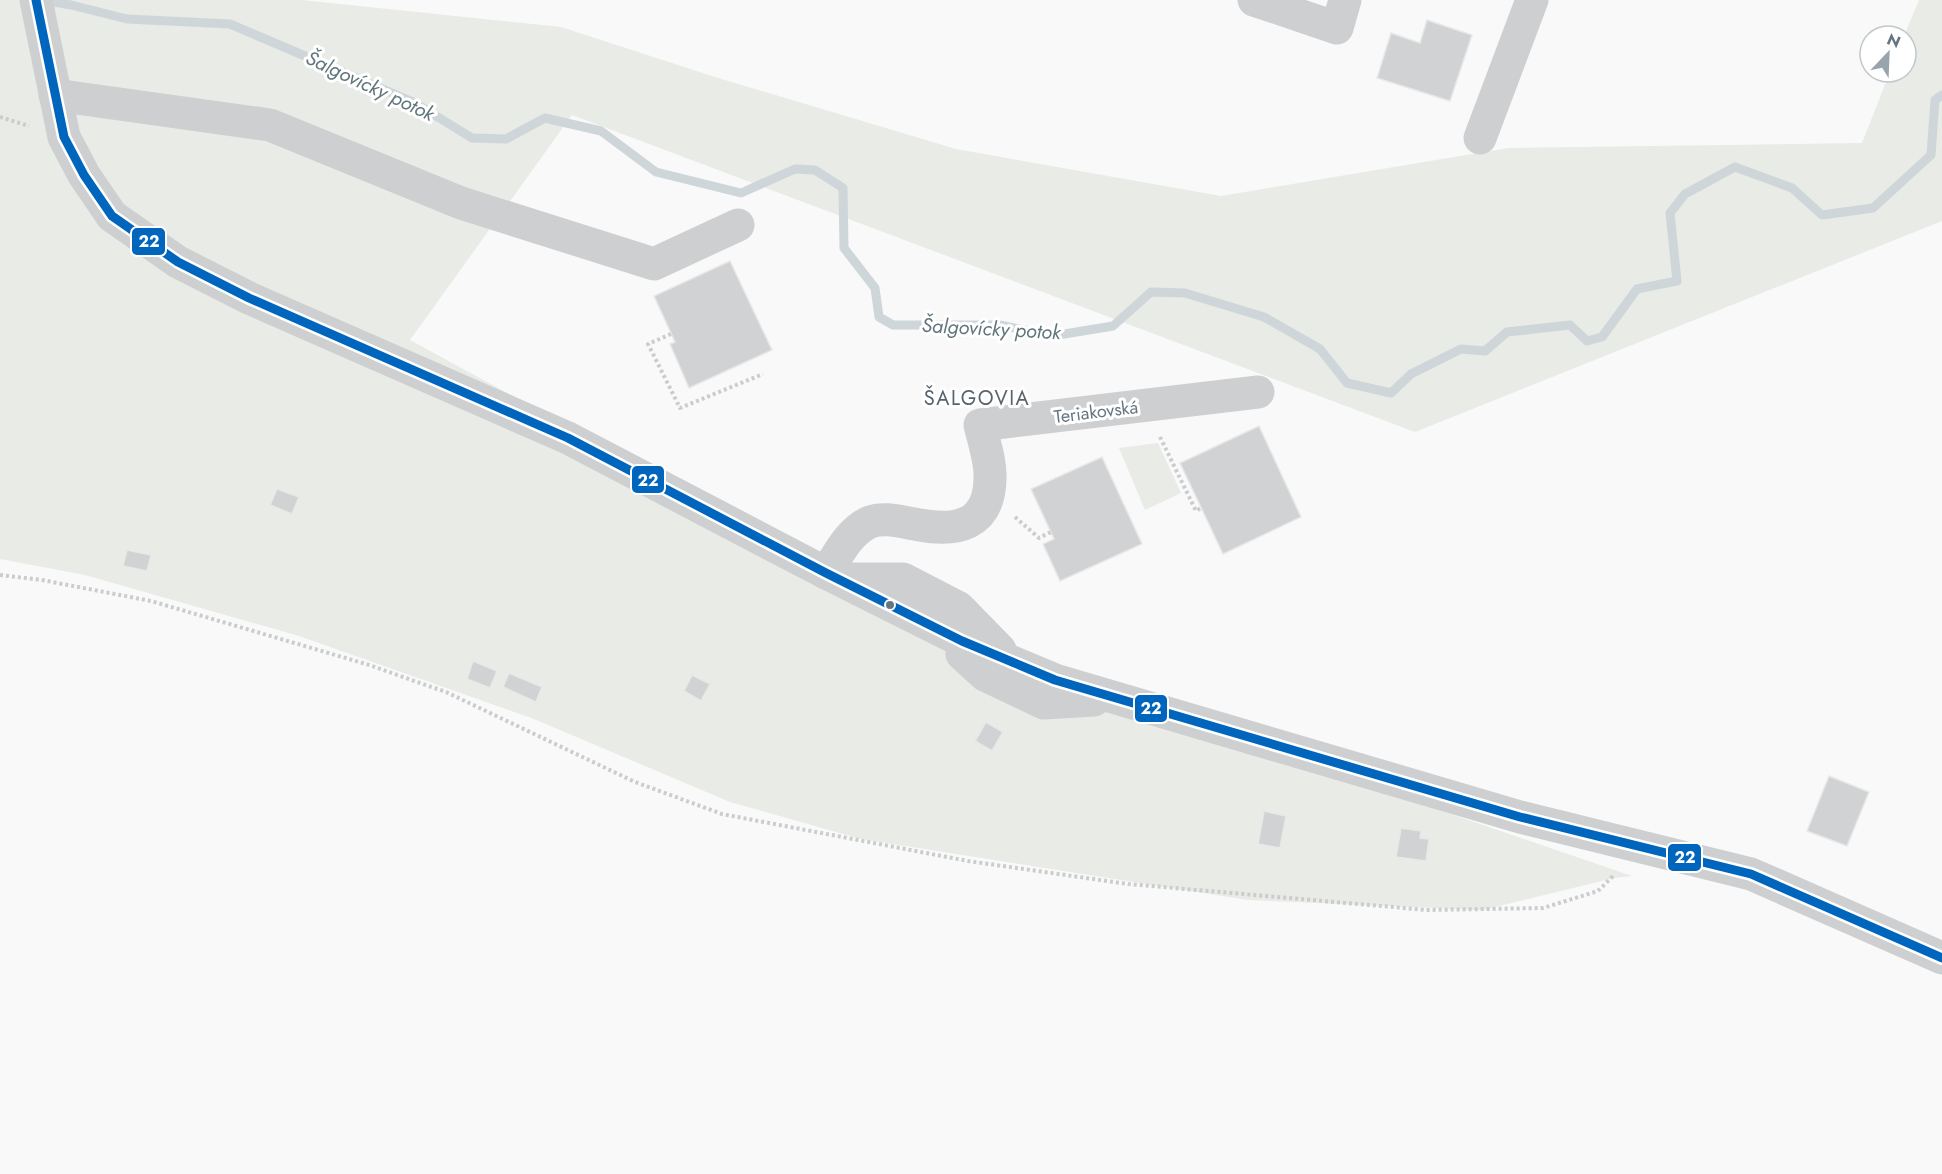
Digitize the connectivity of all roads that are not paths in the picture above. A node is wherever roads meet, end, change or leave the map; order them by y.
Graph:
1 (1254, 0) edge
2 (1346, 0) edge
3 (1532, 0) edge
4 (38, 10) edge
5 (55, 95) junction
6 (1480, 138) dead end
7 (738, 225) dead end
8 (1258, 392) dead end
9 (832, 576) junction
10 (930, 624) junction
11 (1012, 662) junction
12 (1117, 699) junction
13 (1942, 958) edge

1 - 2 street
3 - 6 street
4 - 5 street
5 - 7 street
5 - 9 street
8 - 9 street, Teriakovská
9 - 10 street
9 - 11 street
10 - 11 street
10 - 12 street
11 - 12 street
12 - 13 street

